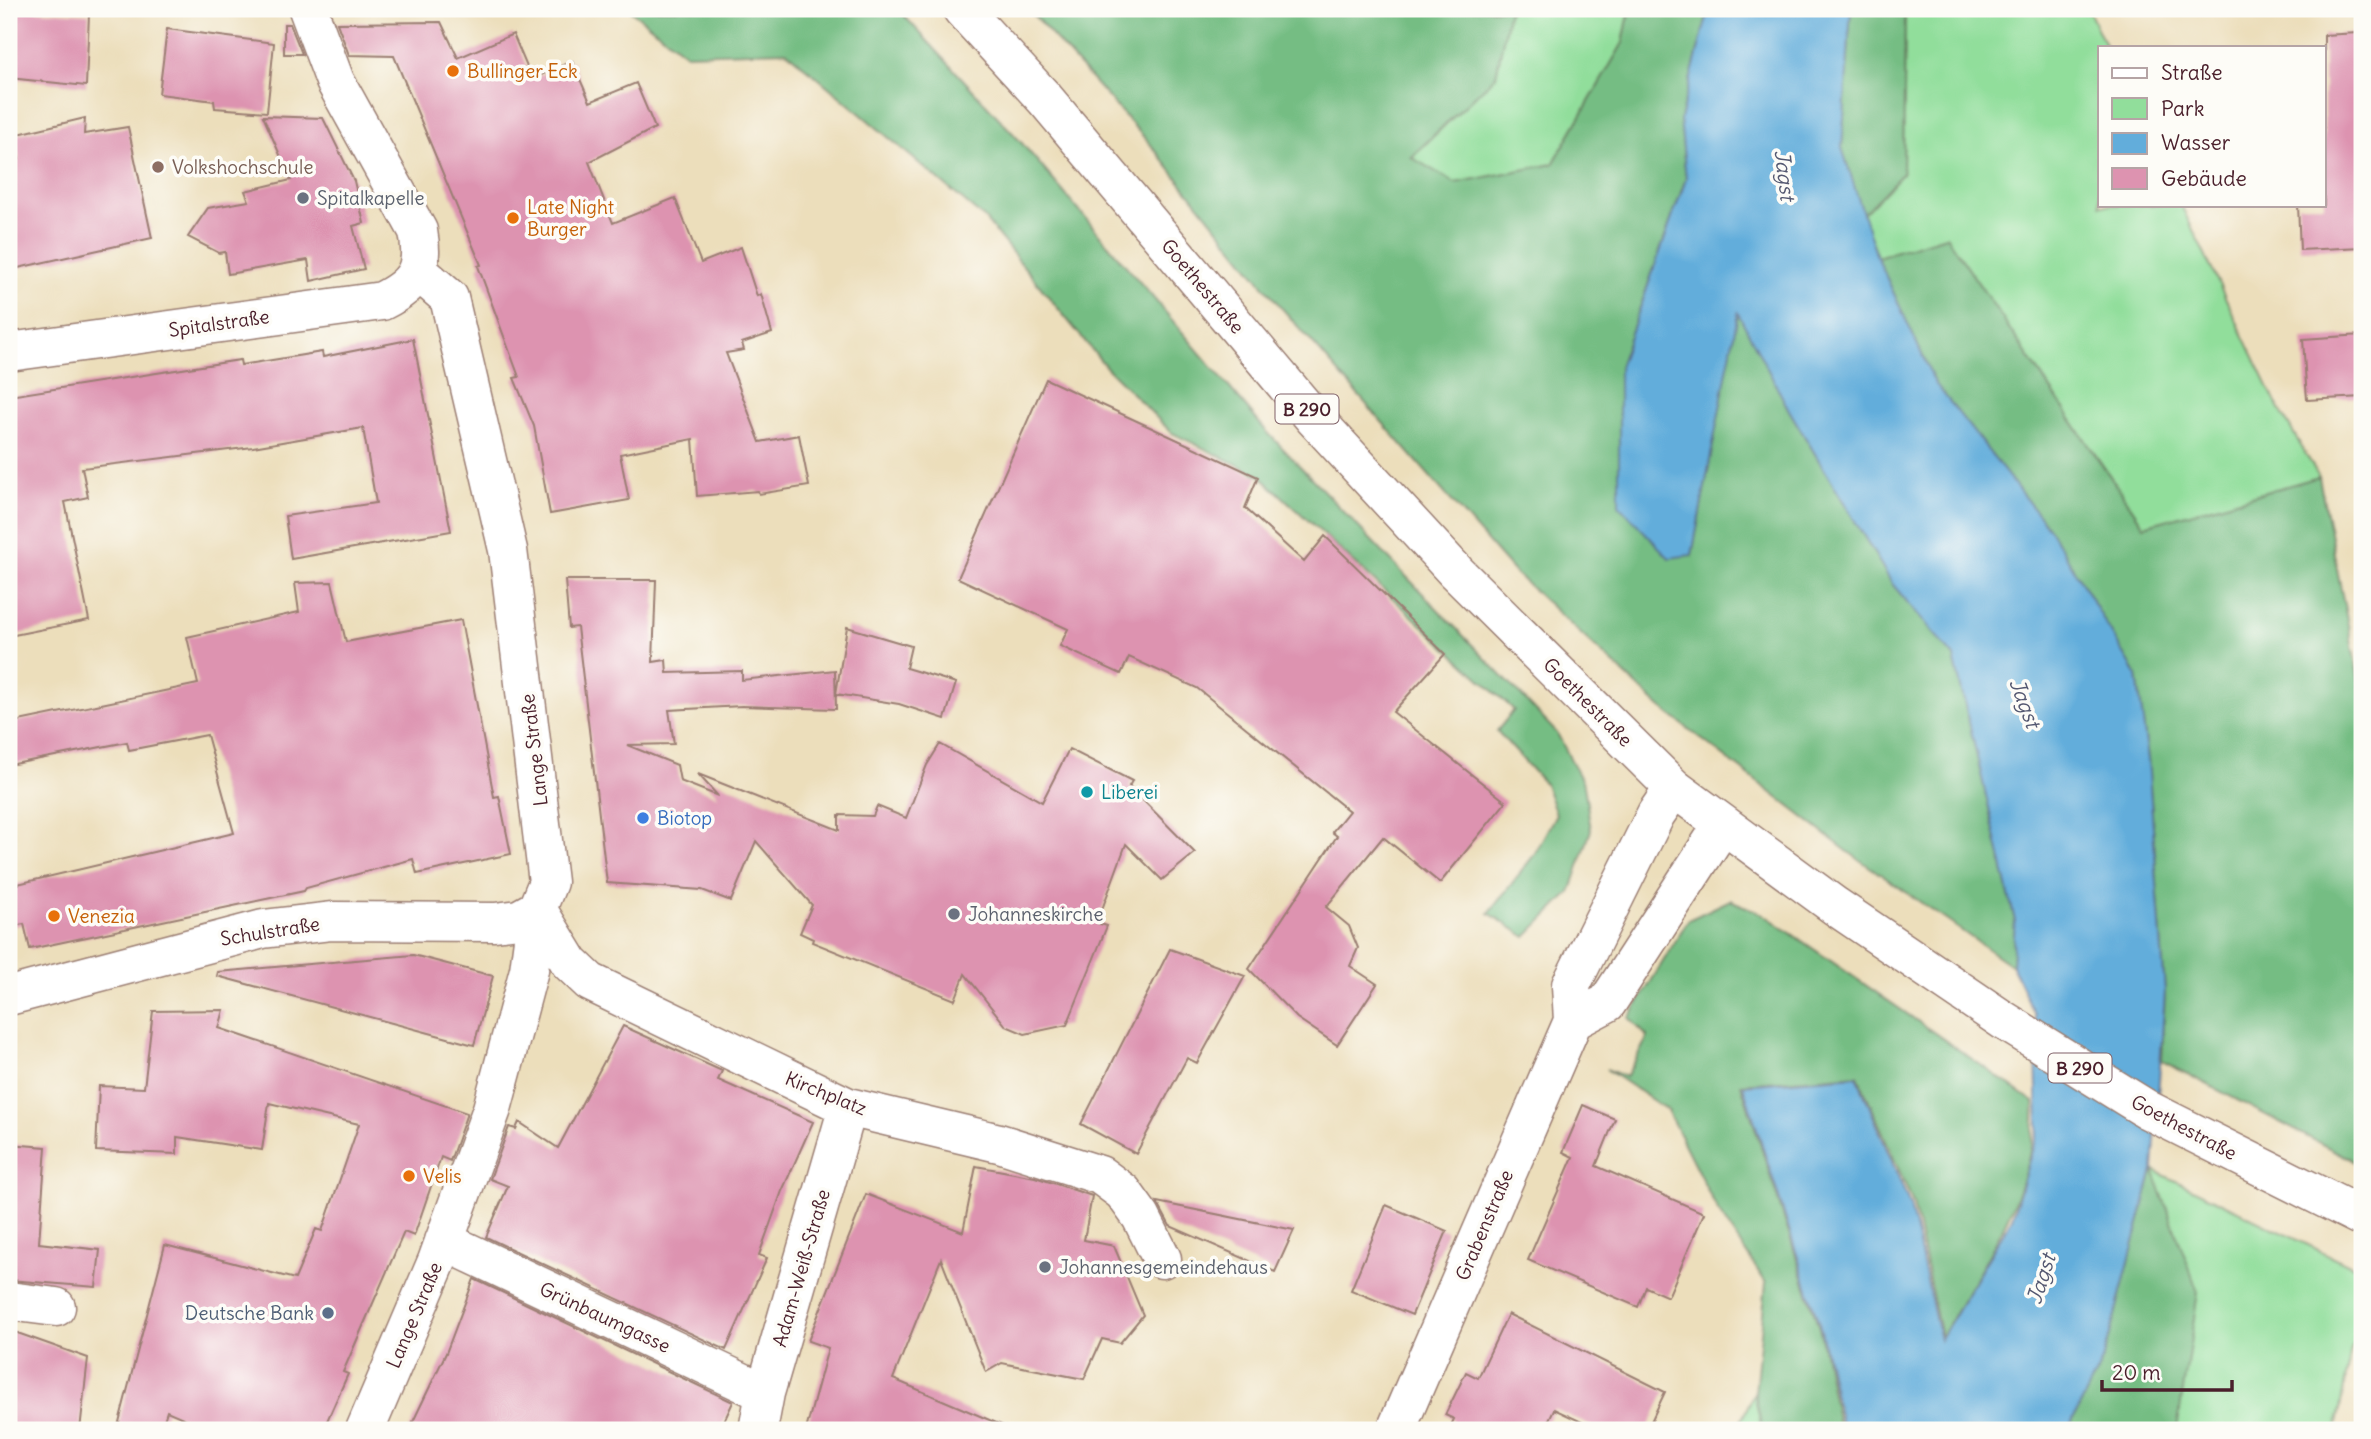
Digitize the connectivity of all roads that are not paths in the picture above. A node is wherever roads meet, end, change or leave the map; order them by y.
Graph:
1 (281, 9) edge
2 (308, 9) edge
3 (962, 9) edge
4 (335, 81) junction
5 (418, 271) junction
6 (9, 352) edge
7 (1674, 788) junction
8 (1722, 826) junction
9 (537, 909) junction
10 (9, 996) edge
11 (1573, 1021) junction
12 (848, 1107) junction
13 (2351, 1212) edge
14 (444, 1241) junction
15 (1163, 1259) dead end
16 (9, 1301) edge
17 (56, 1307) dead end
18 (765, 1393) junction
19 (365, 1430) edge
20 (758, 1430) edge
21 (1396, 1430) edge

1 - 4 street
2 - 4 street
3 - 7 street, Goethestraße / B 290
4 - 5 street
5 - 6 street, Spitalstraße
5 - 9 street, Lange Straße
7 - 8 street, Goethestraße / B 290
7 - 11 street, Grabenstraße
8 - 11 street
8 - 13 street, Goethestraße / B 290
9 - 10 street, Schulstraße
9 - 12 street, Kirchplatz
9 - 14 street, Lange Straße
11 - 21 street, Grabenstraße
12 - 15 street, Kirchplatz
12 - 18 street, Adam-Weiß-Straße
14 - 18 street, Grünbaumgasse
14 - 19 street, Lange Straße
16 - 17 street
18 - 20 street, Adam-Weiß-Straße

